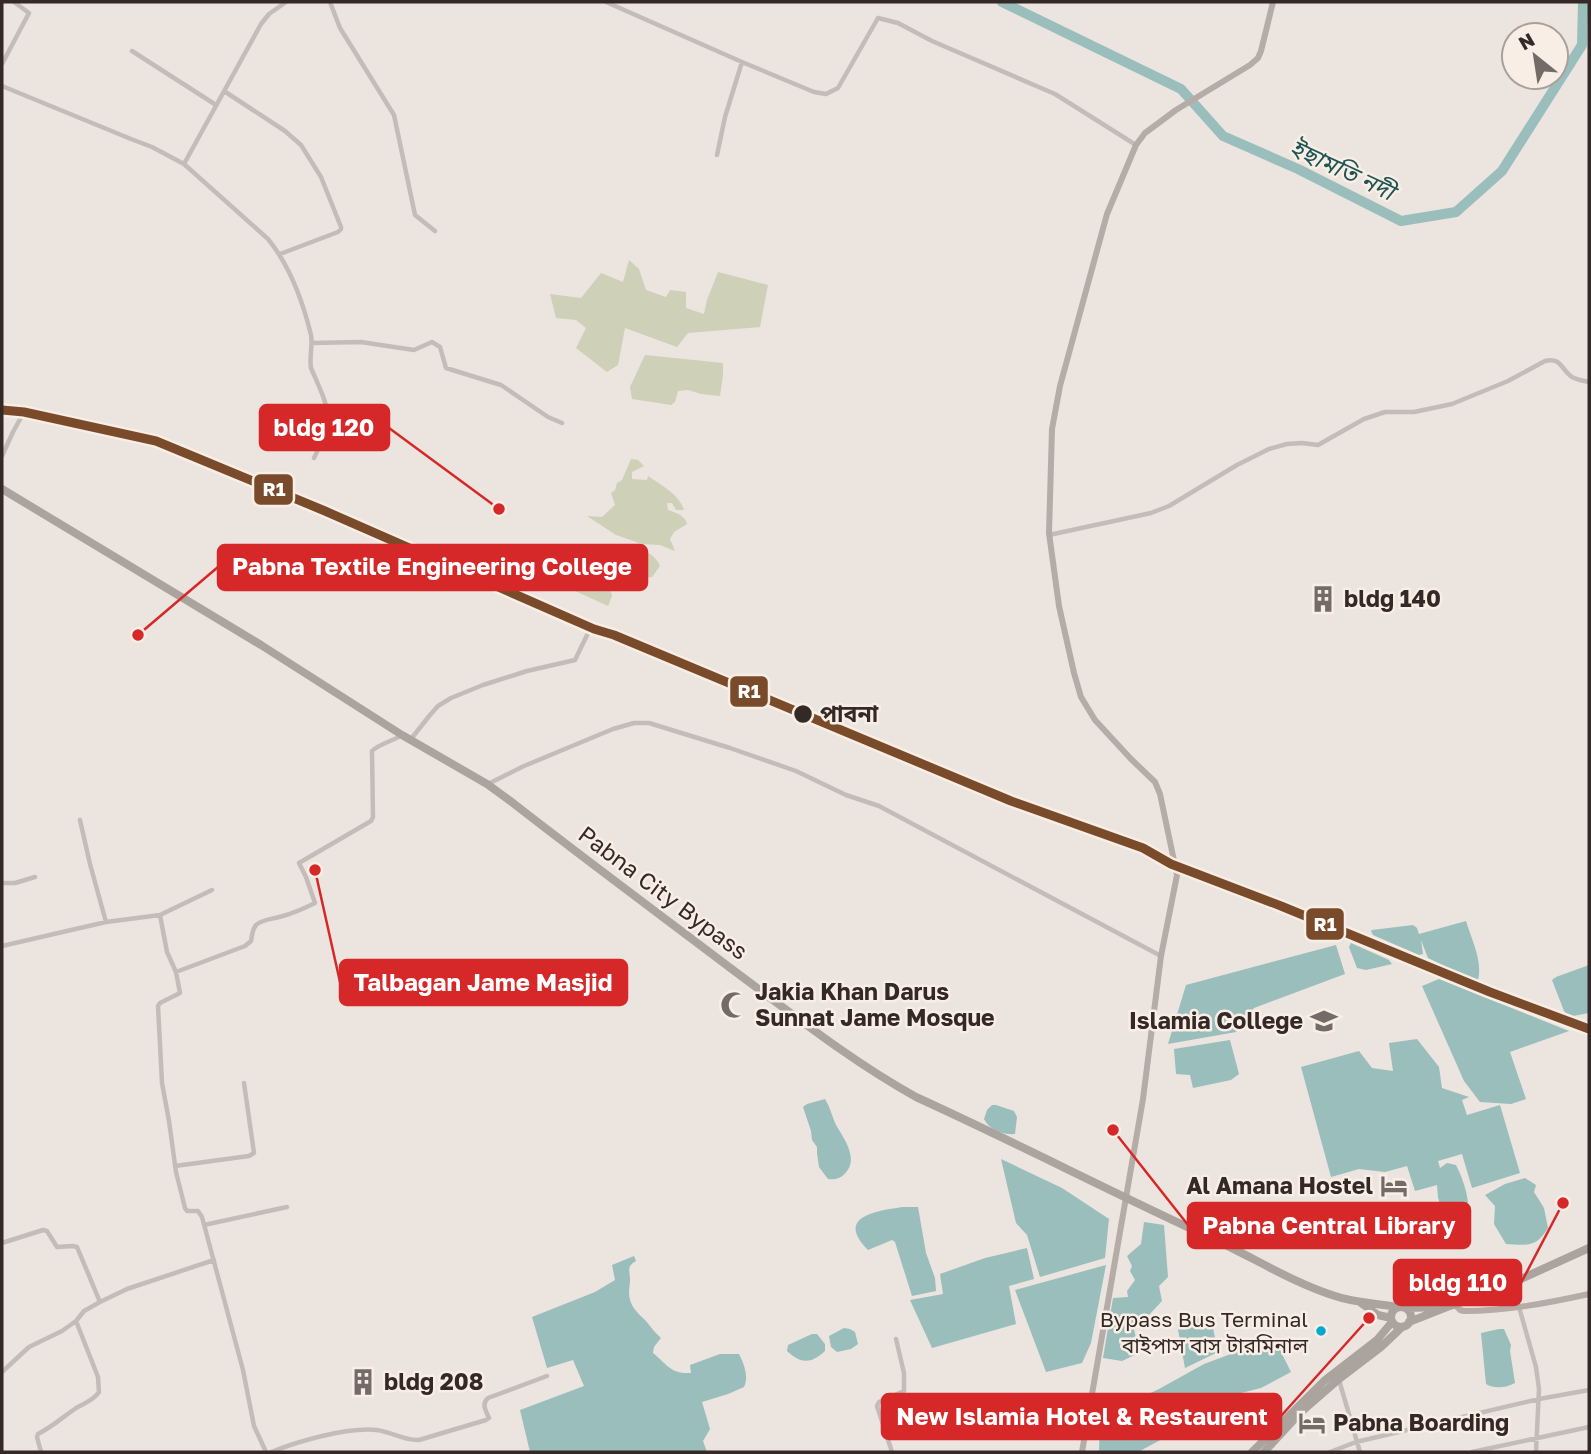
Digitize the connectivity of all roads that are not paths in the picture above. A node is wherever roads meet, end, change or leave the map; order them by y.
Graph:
1 (14, 2) edge
2 (286, 2) edge
3 (330, 2) edge
4 (606, 2) edge
5 (1273, 2) edge
6 (132, 51) dead end
7 (742, 62) junction
8 (2, 64) edge
9 (2, 86) edge
10 (223, 91) junction
11 (216, 105) junction
12 (1136, 145) junction
13 (717, 155) dead end
14 (184, 164) junction
15 (435, 231) dead end
16 (280, 254) junction
17 (312, 343) junction
18 (1589, 382) edge
19 (24, 412) dead end
20 (562, 423) dead end
21 (2, 456) edge
22 (313, 458) dead end
23 (2, 489) edge
24 (1049, 535) junction
25 (589, 631) dead end
26 (402, 735) junction
27 (411, 739) junction
28 (487, 784) junction
29 (80, 820) dead end
30 (35, 877) dead end
31 (2, 883) edge
32 (212, 890) dead end
33 (160, 915) junction
34 (106, 922) junction
35 (2, 946) edge
36 (1161, 956) junction
37 (176, 972) junction
38 (244, 1083) dead end
39 (175, 1167) junction
40 (1125, 1199) junction
41 (287, 1207) dead end
42 (204, 1225) junction
43 (2, 1243) edge
44 (1589, 1248) edge
45 (214, 1260) junction
46 (1589, 1294) edge
47 (100, 1302) junction
48 (1361, 1303) junction
49 (1451, 1306) junction
50 (1397, 1307) junction
51 (1519, 1307) junction
52 (1407, 1308) junction
53 (1392, 1320) junction
54 (76, 1321) junction
55 (1405, 1324) junction
56 (896, 1339) dead end
57 (1379, 1344) junction
58 (2, 1372) edge
59 (547, 1376) dead end
60 (1339, 1379) junction
61 (1589, 1390) edge
62 (1539, 1399) junction
63 (1284, 1425) junction
64 (1589, 1427) edge
65 (1536, 1439) junction
66 (1356, 1442) junction
67 (41, 1452) edge
68 (269, 1452) edge
69 (892, 1452) edge
70 (1082, 1452) edge
71 (1252, 1452) edge
72 (1264, 1452) edge
73 (1330, 1452) edge
74 (1360, 1452) edge
75 (1472, 1452) edge
76 (1536, 1452) edge

1 - 8 street
2 - 10 street
3 - 15 street
4 - 7 street
5 - 12 main road
6 - 11 street
7 - 12 street
7 - 13 street
9 - 14 street
10 - 11 street
10 - 16 street
11 - 14 street
12 - 24 main road
14 - 16 street
16 - 17 street
17 - 20 street
17 - 22 street
18 - 24 street
19 - 21 street
23 - 26 highway, Pabna City Bypass
24 - 36 main road
25 - 27 street
26 - 27 highway, Pabna City Bypass
26 - 37 street
27 - 28 highway, Pabna City Bypass
28 - 36 street
28 - 40 highway, Pabna City Bypass
29 - 34 street
30 - 31 street
32 - 33 street
33 - 34 street
33 - 37 street
34 - 35 street
36 - 40 main road
37 - 39 street
38 - 39 street
39 - 42 street
40 - 48 highway, Pabna City Bypass
40 - 70 main road
41 - 42 street
42 - 45 street
43 - 47 street
44 - 49 highway
45 - 47 street
45 - 68 street
46 - 51 main road
47 - 54 street
48 - 50 highway, Pabna City Bypass
48 - 53 highway, Pabna City Bypass
49 - 51 main road
49 - 52 highway
49 - 55 highway
50 - 52 highway
50 - 53 highway
51 - 62 street
52 - 55 highway
53 - 55 highway
53 - 57 highway
54 - 58 street
54 - 67 street
55 - 57 highway
56 - 69 street
57 - 60 highway
57 - 63 highway
59 - 68 street
60 - 63 highway
60 - 66 street
61 - 62 street
62 - 65 street
62 - 66 street
63 - 71 highway
63 - 72 highway
64 - 65 street
65 - 75 street
65 - 76 street
66 - 73 street
66 - 74 street

